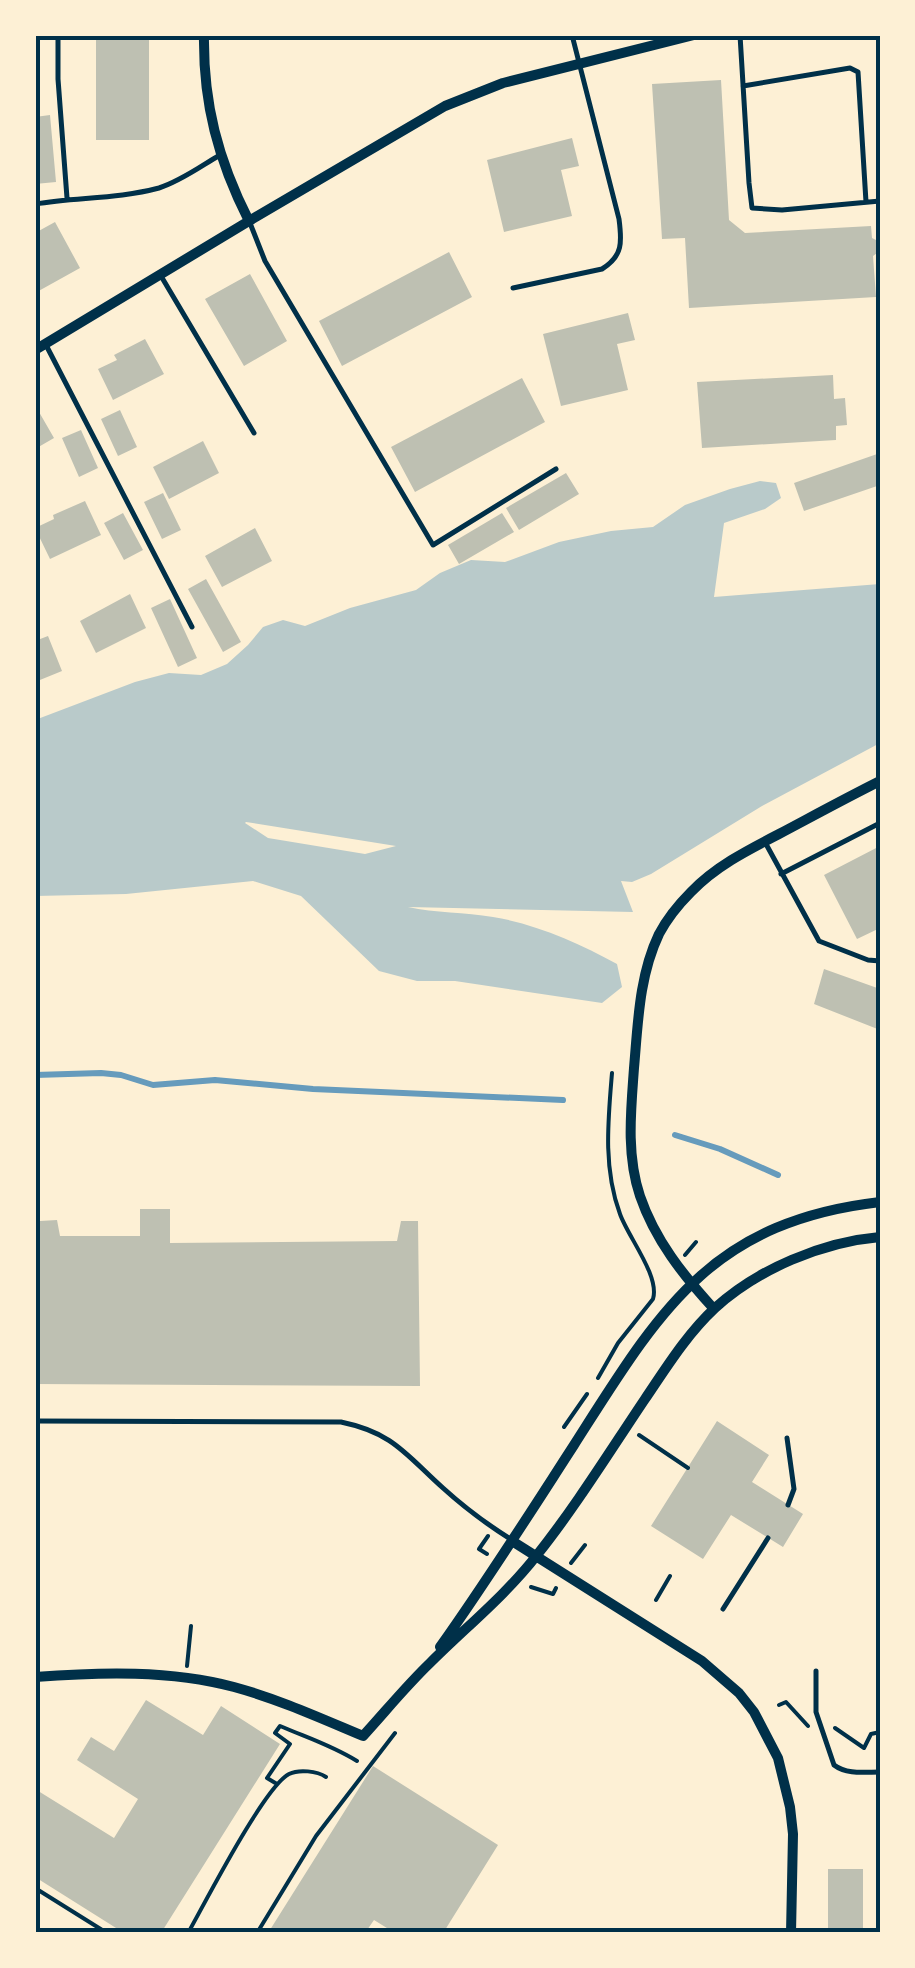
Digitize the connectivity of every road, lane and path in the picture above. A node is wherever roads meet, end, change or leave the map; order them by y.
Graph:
1 (58, 35) edge
2 (204, 35) edge
3 (572, 35) edge
4 (694, 35) edge
5 (740, 35) edge
6 (580, 64) junction
7 (743, 86) junction
8 (220, 155) junction
9 (66, 198) junction
10 (880, 201) edge
11 (866, 202) junction
12 (35, 204) edge
13 (249, 221) junction
14 (160, 274) junction
15 (513, 288) dead end
16 (40, 347) edge
17 (254, 433) dead end
18 (556, 469) dead end
19 (192, 626) dead end
20 (880, 780) edge
21 (880, 823) edge
22 (765, 841) junction
23 (782, 874) junction
24 (880, 961) edge
25 (880, 1202) edge
26 (880, 1237) edge
27 (654, 1280) dead end
28 (690, 1284) junction
29 (714, 1309) junction
30 (598, 1377) dead end
31 (588, 1392) dead end
32 (35, 1420) edge
33 (564, 1427) dead end
34 (639, 1435) dead end
35 (787, 1438) dead end
36 (688, 1468) dead end
37 (788, 1505) dead end
38 (768, 1538) dead end
39 (512, 1541) junction
40 (537, 1556) junction
41 (670, 1576) dead end
42 (534, 1590) dead end
43 (554, 1594) dead end
44 (656, 1600) dead end
45 (723, 1609) dead end
46 (191, 1626) dead end
47 (428, 1664) junction
48 (816, 1671) dead end
49 (35, 1677) edge
50 (186, 1678) junction
51 (395, 1733) dead end
52 (357, 1762) dead end
53 (880, 1772) edge
54 (326, 1778) dead end
55 (278, 1784) junction
56 (35, 1888) edge
57 (108, 1933) edge
58 (188, 1933) edge
59 (257, 1933) edge
60 (792, 1933) edge

1 - 9 lane
2 - 8 street
3 - 6 lane
4 - 6 street
5 - 7 lane
6 - 13 street
6 - 15 lane
7 - 11 lane
7 - 11 lane
8 - 9 lane
8 - 13 street
9 - 12 lane
10 - 11 lane
13 - 14 street
13 - 18 lane
14 - 16 street
14 - 17 lane
16 - 19 lane
20 - 22 street
21 - 23 lane
22 - 23 lane
22 - 28 street
23 - 24 lane
25 - 28 street
26 - 29 street
27 - 30 path
28 - 29 street
28 - 39 street
29 - 40 street
31 - 33 path
32 - 39 lane
34 - 36 path
35 - 37 lane
38 - 45 lane
39 - 40 street
39 - 47 street
40 - 47 street
40 - 60 street
41 - 44 path
42 - 43 path
46 - 50 path
47 - 50 street
48 - 53 lane
49 - 50 street
51 - 59 path
52 - 55 path
54 - 55 path
55 - 58 path
56 - 57 path

